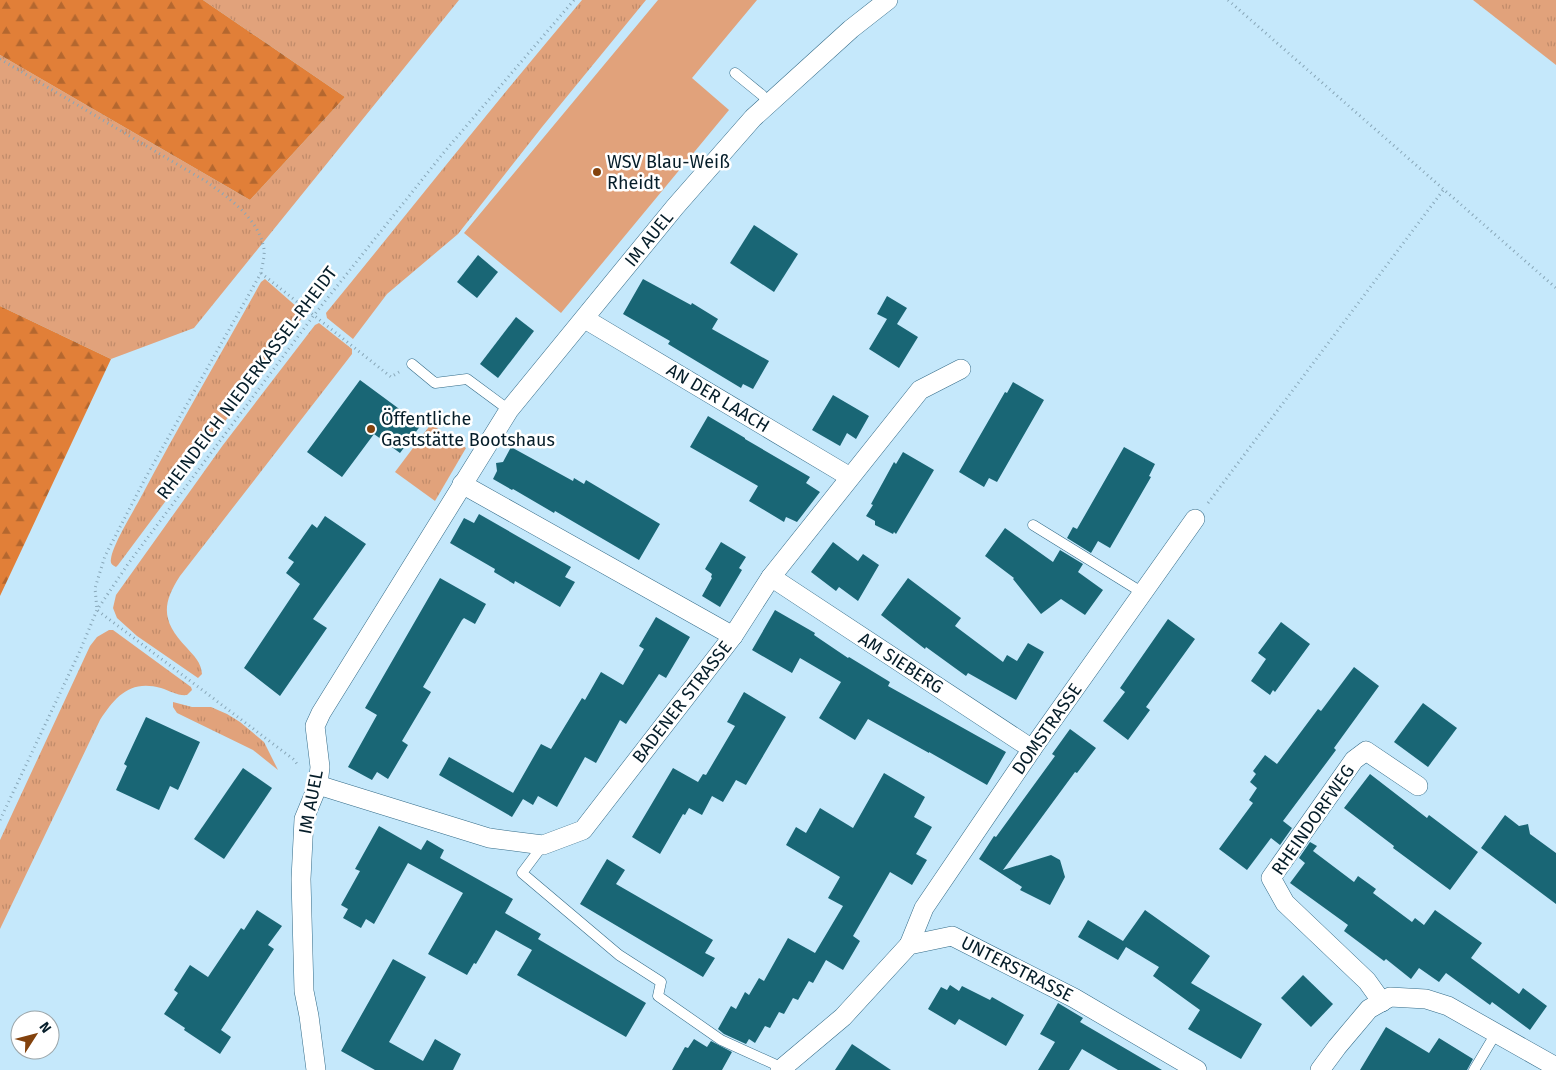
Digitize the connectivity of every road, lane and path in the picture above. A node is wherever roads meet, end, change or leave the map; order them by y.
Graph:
1 (574, 0) edge
2 (888, 0) edge
3 (1228, 0) edge
4 (0, 59) edge
5 (735, 73) dead end
6 (769, 104) junction
7 (1444, 189) junction
8 (261, 273) junction
9 (1556, 288) edge
10 (314, 315) junction
11 (585, 319) junction
12 (412, 364) joint
13 (962, 369) dead end
14 (509, 410) junction
15 (850, 477) junction
16 (462, 484) junction
17 (1196, 519) joint
18 (1033, 525) dead end
19 (771, 578) junction
20 (1143, 593) junction
21 (97, 610) junction
22 (733, 636) junction
23 (1032, 749) junction
24 (318, 785) junction
25 (1418, 786) dead end
26 (0, 820) edge
27 (543, 845) junction
28 (909, 944) junction
29 (1382, 1002) junction
30 (1496, 1033) junction
31 (1178, 1065) edge
32 (1556, 1066) edge
33 (781, 1069) edge
34 (316, 1070) edge
35 (1197, 1070) edge
36 (1320, 1070) edge
37 (1474, 1070) edge

1 - 10 path, RHEINDEICH NIEDERKASSEL-RHEIDT
2 - 6 street, IM AUEL
3 - 7 path
4 - 8 path
5 - 6 lane
6 - 11 street, IM AUEL
7 - 9 path
7 - 17 path
8 - 10 path
8 - 21 path
10 - 12 path
10 - 21 path, RHEINDEICH NIEDERKASSEL-RHEIDT
11 - 14 street, IM AUEL
11 - 15 street, AN DER LAACH
12 - 14 lane
13 - 15 street, BADENER STRASSE
14 - 16 street, IM AUEL
15 - 19 street, BADENER STRASSE
16 - 22 street
16 - 24 street, IM AUEL
17 - 20 street, DOMSTRASSE
18 - 20 lane
19 - 22 street, BADENER STRASSE
19 - 23 street, AM SIEBERG
20 - 23 street, DOMSTRASSE
21 - 24 path
21 - 26 path, RHEINDEICH NIEDERKASSEL-RHEIDT
22 - 27 street, BADENER STRASSE
23 - 28 street, DOMSTRASSE
24 - 27 street, BADENER STRASSE
24 - 34 street, IM AUEL
25 - 29 street, RHEINDORFWEG
27 - 33 lane
28 - 31 street, UNTERSTRASSE
28 - 33 street
29 - 30 street
29 - 36 street
30 - 32 street
30 - 37 lane
31 - 35 street, UNTERSTRASSE

